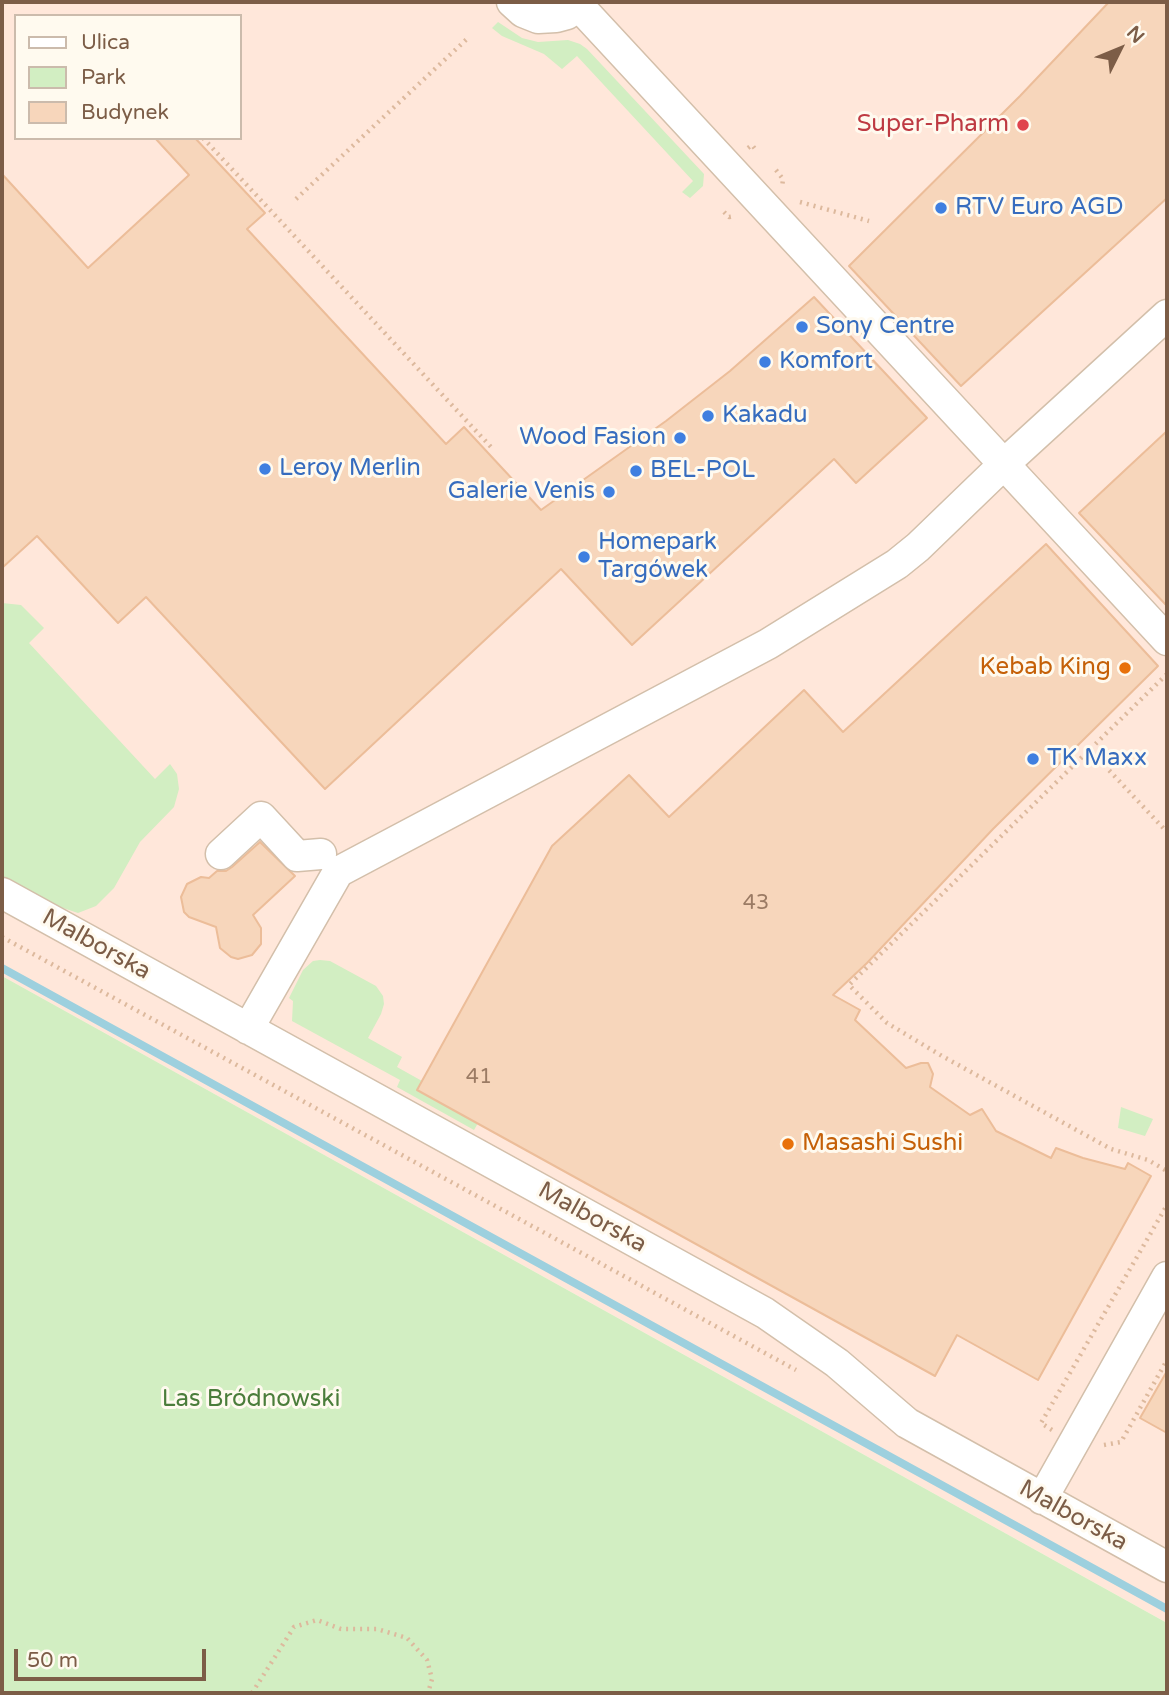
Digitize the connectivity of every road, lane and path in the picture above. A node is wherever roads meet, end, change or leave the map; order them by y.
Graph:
1 (512, 2) edge
2 (580, 4) edge
3 (469, 37) dead end
4 (205, 140) edge
5 (776, 170) dead end
6 (296, 198) dead end
7 (781, 198) dead end
8 (792, 200) dead end
9 (869, 220) dead end
10 (1167, 315) edge
11 (491, 447) dead end
12 (1003, 465) junction
13 (1167, 640) edge
14 (1167, 674) edge
15 (1090, 750) junction
16 (1167, 832) edge
17 (221, 854) dead end
18 (321, 854) dead end
19 (2, 893) edge
20 (2, 937) edge
21 (248, 1029) junction
22 (1167, 1171) edge
23 (1167, 1277) edge
24 (797, 1371) dead end
25 (1042, 1499) junction
26 (1167, 1567) edge
27 (252, 1693) edge
28 (428, 1693) edge

1 - 2 street
2 - 12 street
3 - 6 path
4 - 11 path
5 - 7 path
8 - 9 path
10 - 12 street
12 - 13 street
12 - 21 street
14 - 15 path
15 - 16 path
15 - 22 path
17 - 18 street
19 - 21 street, Malborska
20 - 24 path
21 - 25 street, Malborska
23 - 25 street
25 - 26 street, Malborska
27 - 28 path

